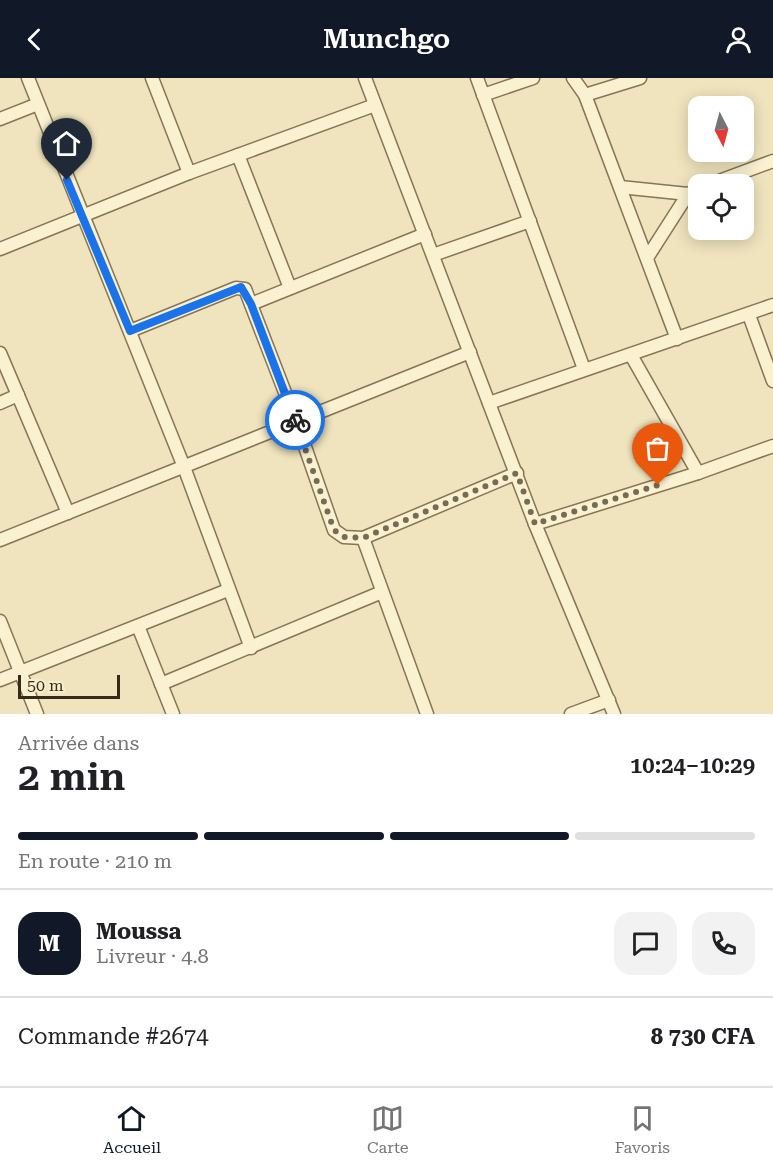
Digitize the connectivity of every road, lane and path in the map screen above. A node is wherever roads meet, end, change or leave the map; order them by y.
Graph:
1 (28, 78) edge
2 (152, 78) edge
3 (365, 78) edge
4 (477, 78) edge
5 (533, 78) edge
6 (573, 78) edge
7 (640, 78) edge
8 (483, 95) junction
9 (585, 95) junction
10 (38, 104) junction
11 (375, 105) junction
12 (0, 119) edge
13 (238, 155) junction
14 (773, 161) edge
15 (189, 172) junction
16 (738, 174) edge
17 (620, 187) junction
18 (688, 191) edge
19 (688, 198) edge
20 (82, 218) junction
21 (530, 221) junction
22 (425, 234) junction
23 (0, 249) edge
24 (433, 255) junction
25 (647, 258) junction
26 (290, 288) junction
27 (251, 304) junction
28 (773, 305) edge
29 (749, 315) junction
30 (130, 331) junction
31 (677, 339) junction
32 (470, 352) junction
33 (0, 353) edge
34 (631, 355) junction
35 (584, 369) junction
36 (773, 381) edge
37 (18, 395) junction
38 (0, 403) edge
39 (489, 403) junction
40 (296, 421) junction
41 (773, 446) edge
42 (184, 467) junction
43 (517, 473) junction
44 (698, 473) junction
45 (68, 513) junction
46 (535, 524) junction
47 (363, 538) junction
48 (0, 540) edge
49 (228, 590) junction
50 (382, 592) junction
51 (0, 621) edge
52 (138, 626) junction
53 (251, 648) junction
54 (20, 672) junction
55 (0, 680) edge
56 (162, 684) junction
57 (609, 700) junction
58 (426, 712) edge
59 (37, 714) edge
60 (173, 714) edge
61 (412, 714) edge
62 (571, 714) edge
63 (614, 714) edge

1 - 10 street
2 - 15 street
3 - 11 street
4 - 8 street
5 - 8 street
6 - 9 street
7 - 9 street
8 - 21 street
9 - 17 street
10 - 12 street
10 - 20 street
11 - 13 street
11 - 22 street
13 - 15 street
13 - 26 street
14 - 16 street
15 - 20 street
17 - 18 street
17 - 25 street
19 - 25 street
20 - 23 street
20 - 30 street
21 - 24 street
21 - 35 street
22 - 24 street
22 - 26 street
24 - 32 street
25 - 31 street
26 - 27 street
27 - 30 street
27 - 40 street
28 - 29 street
29 - 31 street
29 - 36 street
30 - 42 street
31 - 34 street
32 - 39 street
32 - 40 street
33 - 37 street
34 - 35 street
34 - 44 street
35 - 39 street
37 - 38 street
37 - 45 street
39 - 43 street
40 - 42 street
40 - 47 street
41 - 44 street
42 - 45 street
42 - 49 street
43 - 46 street
43 - 47 street
44 - 46 street
45 - 48 street
46 - 57 street
47 - 50 street
49 - 52 street
49 - 53 street
50 - 53 street
50 - 58 street
51 - 54 street
52 - 54 street
52 - 56 street
53 - 56 street
54 - 55 street
54 - 59 street
56 - 60 street
57 - 62 street
57 - 63 street
58 - 61 street

